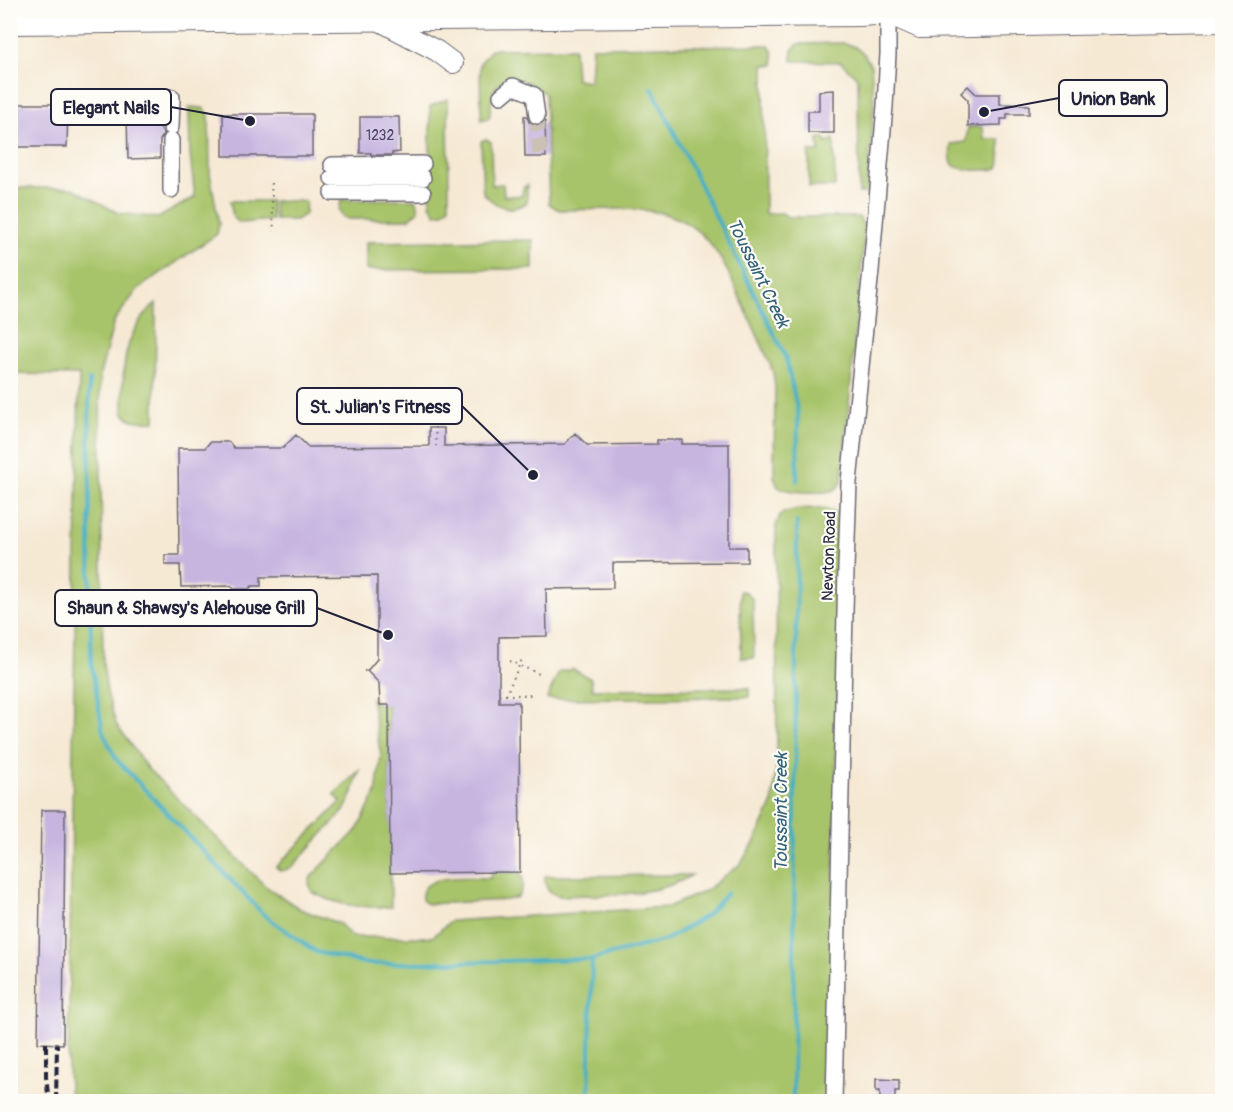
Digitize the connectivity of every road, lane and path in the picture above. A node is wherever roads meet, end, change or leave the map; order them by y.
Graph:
1 (893, 12) edge
2 (166, 16) edge
3 (378, 20) junction
4 (1222, 22) edge
5 (10, 24) edge
6 (453, 63) dead end
7 (501, 96) dead end
8 (172, 97) dead end
9 (537, 116) tunnel mouth
10 (423, 178) joint
11 (271, 183) dead end
12 (171, 190) dead end
13 (274, 231) dead end
14 (435, 427) dead end
15 (436, 446) dead end
16 (523, 657) dead end
17 (510, 661) dead end
18 (519, 665) junction
19 (539, 674) dead end
20 (499, 695) dead end
21 (506, 695) junction
22 (531, 695) dead end
23 (834, 1101) edge

1 - 3 main road
1 - 4 main road
1 - 23 street, Newton Road
2 - 3 main road
2 - 5 main road
3 - 6 main road
7 - 9 street
8 - 12 street
10 - 10 street
11 - 13 path
14 - 15 path
16 - 18 path
17 - 18 path
18 - 19 path
18 - 21 path
20 - 21 path
21 - 22 path

